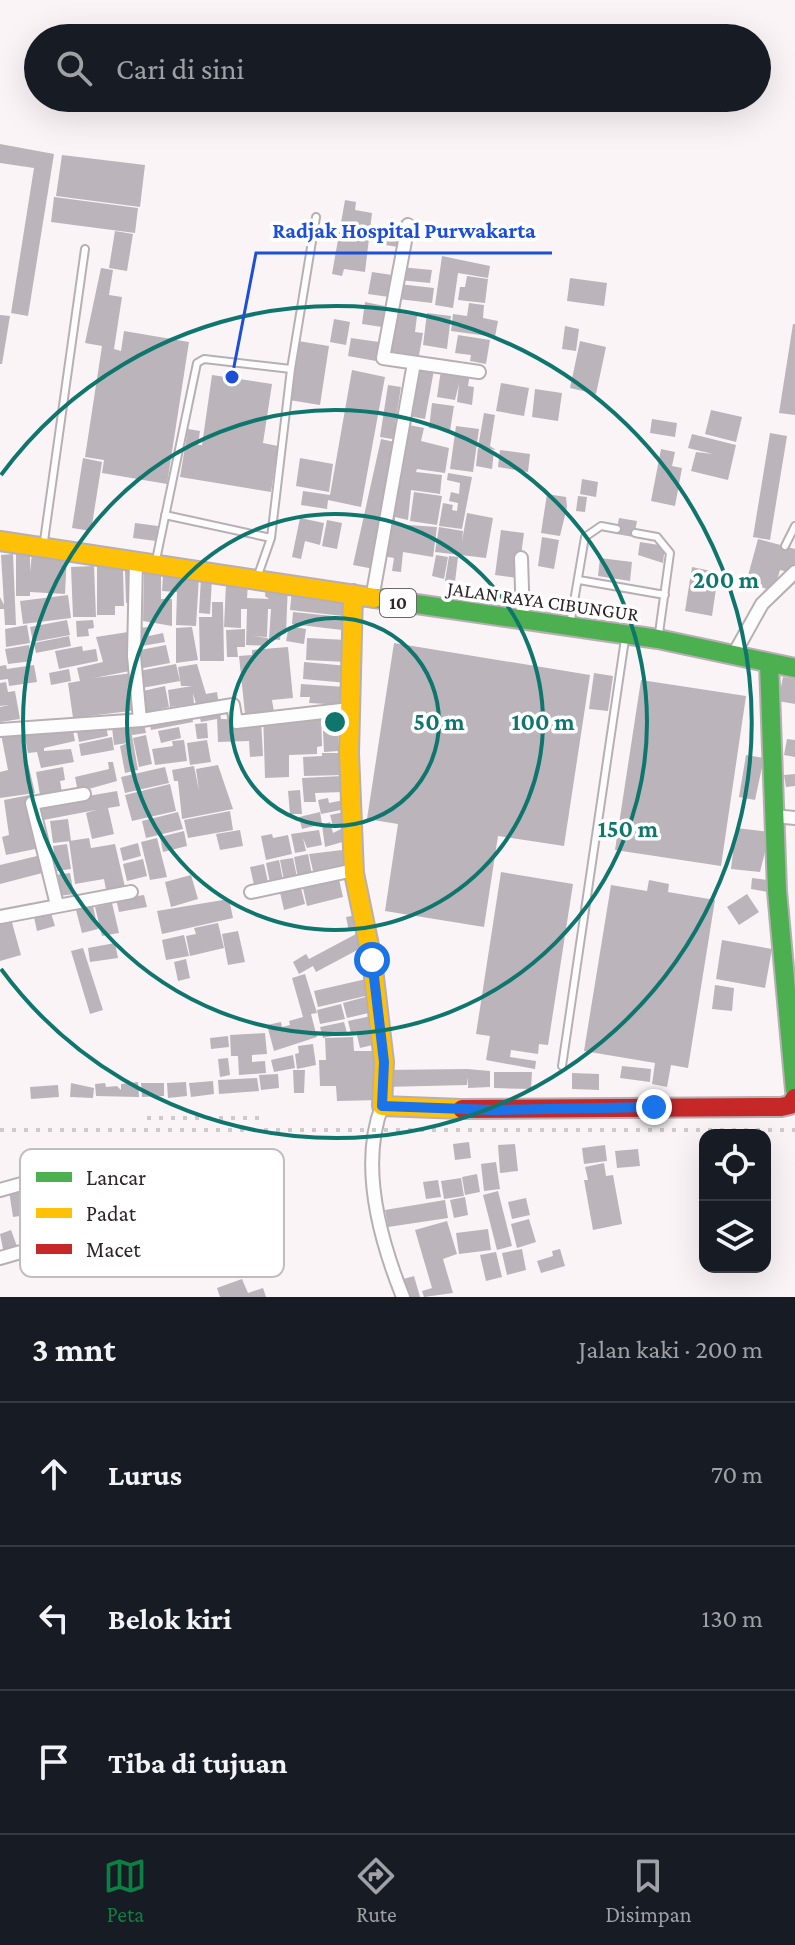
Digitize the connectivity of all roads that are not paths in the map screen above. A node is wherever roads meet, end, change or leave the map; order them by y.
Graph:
1 (316, 217) dead end
2 (408, 225) dead end
3 (85, 249) dead end
4 (414, 363) junction
5 (291, 369) junction
6 (479, 372) dead end
7 (165, 515) junction
8 (795, 526) edge
9 (617, 529) dead end
10 (635, 533) dead end
11 (271, 538) junction
12 (0, 541) edge
13 (44, 545) junction
14 (785, 546) dead end
15 (521, 558) dead end
16 (136, 561) junction
17 (155, 564) junction
18 (795, 572) edge
19 (257, 579) junction
20 (579, 580) junction
21 (353, 594) junction
22 (665, 595) junction
23 (372, 599) junction
24 (523, 619) junction
25 (570, 627) junction
26 (626, 635) junction
27 (658, 639) junction
28 (733, 656) junction
29 (769, 663) junction
30 (795, 668) edge
31 (350, 709) junction
32 (140, 720) junction
33 (0, 730) edge
34 (84, 794) dead end
35 (774, 816) junction
36 (795, 818) edge
37 (354, 870) junction
38 (131, 892) dead end
39 (251, 892) dead end
40 (57, 905) junction
41 (0, 917) edge
42 (794, 1065) edge
43 (562, 1066) dead end
44 (795, 1098) edge
45 (382, 1106) junction
46 (20, 1184) edge
47 (0, 1190) edge
48 (20, 1252) edge
49 (0, 1258) edge
50 (403, 1297) edge

1 - 5 lane
2 - 4 street
3 - 13 lane
4 - 6 street
4 - 23 street
5 - 7 lane
5 - 11 lane
7 - 11 lane
7 - 17 lane
8 - 14 lane
9 - 20 lane
10 - 22 lane
11 - 19 lane
12 - 13 main road, JALAN RAYA CIBUNGUR / 10
13 - 16 main road, JALAN RAYA CIBUNGUR / 10
15 - 24 street
16 - 17 main road, JALAN RAYA CIBUNGUR / 10
16 - 32 street
17 - 19 main road, JALAN RAYA CIBUNGUR / 10
18 - 28 street
19 - 21 main road, JALAN RAYA CIBUNGUR / 10
20 - 22 lane
20 - 25 lane
21 - 23 main road, JALAN RAYA CIBUNGUR / 10
21 - 31 main road
22 - 27 lane
23 - 24 main road, JALAN RAYA CIBUNGUR / 10
24 - 25 main road, JALAN RAYA CIBUNGUR / 10
25 - 26 main road, JALAN RAYA CIBUNGUR / 10
26 - 27 main road, JALAN RAYA CIBUNGUR / 10
26 - 43 lane
27 - 28 main road, JALAN RAYA CIBUNGUR / 10
28 - 29 main road, JALAN RAYA CIBUNGUR / 10
29 - 30 main road, JALAN RAYA CIBUNGUR / 10
29 - 35 main road
31 - 32 street
31 - 37 main road
32 - 33 street
34 - 40 street
35 - 36 street
35 - 42 main road
37 - 39 street
37 - 45 main road
38 - 40 street
40 - 41 street
42 - 44 main road
44 - 45 main road
45 - 50 street
46 - 47 street
48 - 49 street

